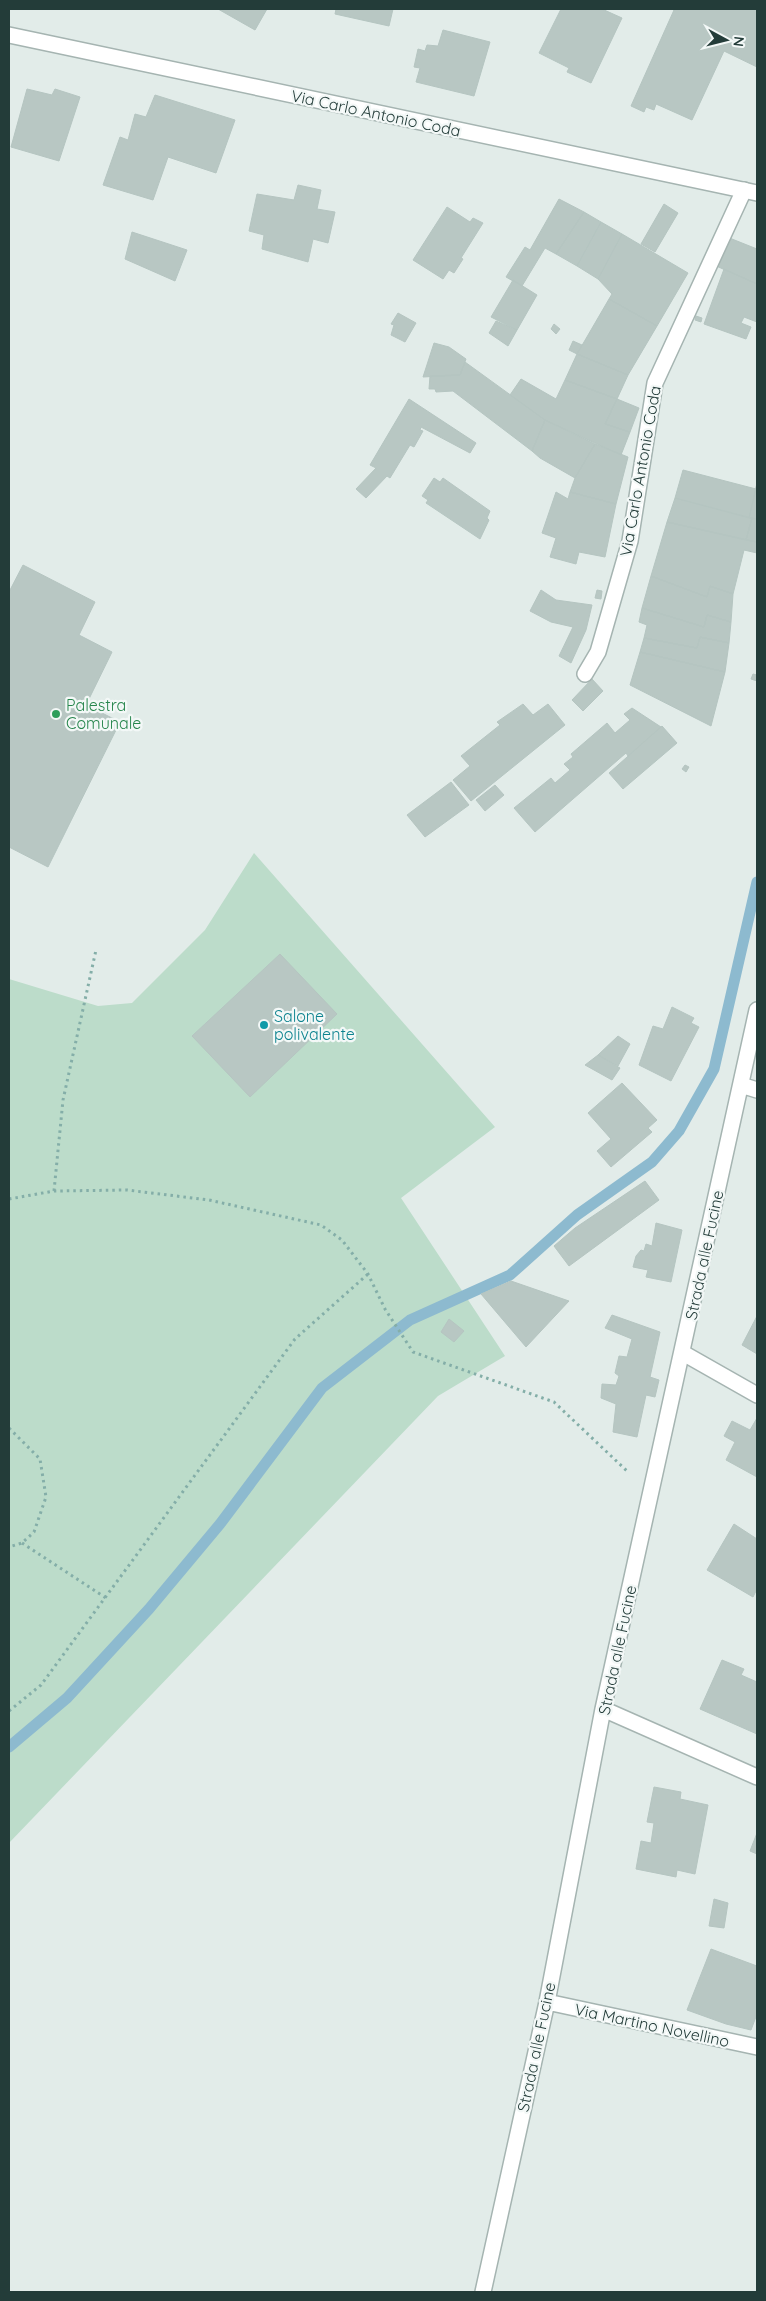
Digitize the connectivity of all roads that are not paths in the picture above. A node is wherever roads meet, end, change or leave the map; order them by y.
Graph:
1 (9, 35) edge
2 (751, 192) edge
3 (585, 674) dead end
4 (757, 1010) edge
5 (741, 1084) junction
6 (757, 1090) edge
7 (683, 1353) junction
8 (757, 1395) edge
9 (603, 1710) junction
10 (757, 1777) edge
11 (547, 2002) junction
12 (757, 2047) edge
13 (483, 2292) edge

1 - 2 street, Via Carlo Antonio Coda
2 - 3 street, Via Carlo Antonio Coda
4 - 5 street, Strada alle Fucine
5 - 6 street
5 - 7 street, Strada alle Fucine
7 - 8 street
7 - 9 street, Strada alle Fucine
9 - 10 street
9 - 11 street, Strada alle Fucine
11 - 12 street, Via Martino Novellino
11 - 13 street, Strada alle Fucine

